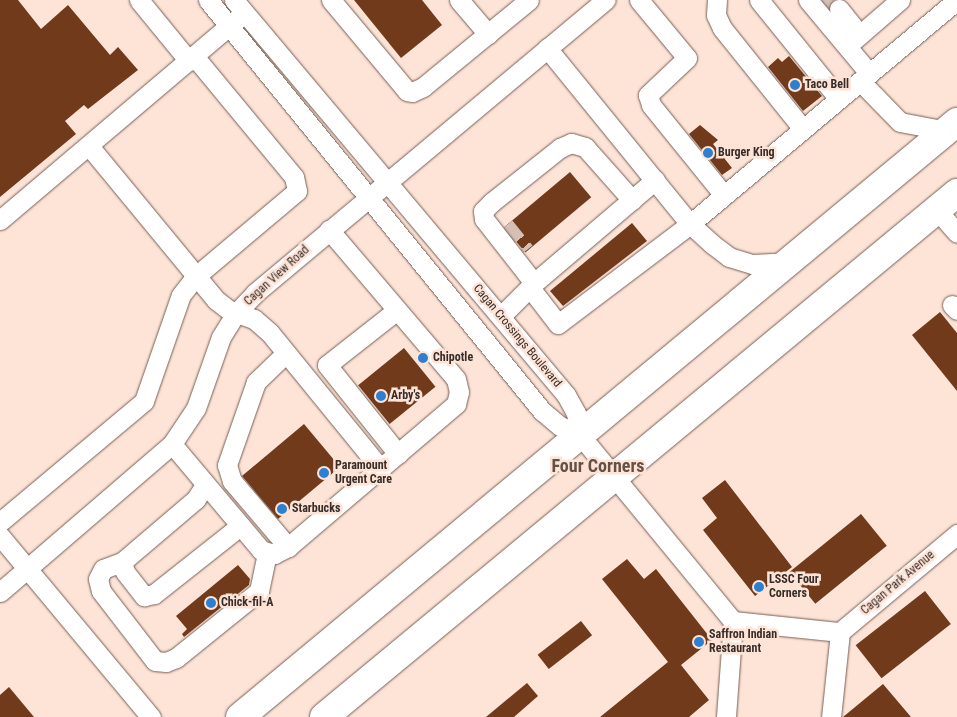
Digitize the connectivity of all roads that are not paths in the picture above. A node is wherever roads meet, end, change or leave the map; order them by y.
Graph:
1 (138, 0) edge
2 (208, 0) edge
3 (332, 0) edge
4 (459, 0) edge
5 (529, 0) edge
6 (639, 0) edge
7 (717, 0) edge
8 (759, 0) edge
9 (808, 0) edge
10 (900, 0) edge
11 (950, 2) edge
12 (595, 3) edge
13 (239, 6) edge
14 (840, 10) tunnel mouth
15 (229, 25) junction
16 (488, 34) junction
17 (856, 37) junction
18 (547, 48) junction
19 (191, 58) junction
20 (865, 77) junction
21 (839, 98) junction
22 (952, 127) edge
23 (802, 129) junction
24 (89, 146) junction
25 (654, 180) junction
26 (387, 182) junction
27 (724, 195) junction
28 (369, 197) junction
29 (632, 200) junction
30 (492, 202) junction
31 (947, 202) edge
32 (0, 220) edge
33 (690, 224) junction
34 (505, 226) tunnel mouth
35 (329, 230) junction
36 (957, 233) edge
37 (525, 252) tunnel mouth
38 (788, 262) junction
39 (196, 276) junction
40 (536, 282) junction
41 (397, 310) junction
42 (236, 313) junction
43 (501, 316) junction
44 (286, 352) junction
45 (580, 435) junction
46 (172, 444) junction
47 (398, 454) junction
48 (381, 469) junction
49 (614, 477) junction
50 (205, 485) junction
51 (0, 522) edge
52 (240, 526) junction
53 (957, 534) edge
54 (0, 536) edge
55 (288, 547) junction
56 (267, 554) junction
57 (122, 562) junction
58 (28, 569) junction
59 (0, 592) edge
60 (732, 621) junction
61 (840, 632) junction
62 (252, 712) edge
63 (150, 717) edge
64 (324, 717) edge
65 (726, 717) edge
66 (831, 717) edge

1 - 19 street
2 - 15 street
3 - 16 street
4 - 16 street
5 - 16 street
6 - 27 street
7 - 23 street
8 - 21 street
9 - 17 street
10 - 17 street
11 - 20 street
12 - 18 street, Cagan View Road
13 - 15 street
13 - 26 street, Cagan Crossings Boulevard
14 - 17 street
15 - 19 street
15 - 28 street
17 - 20 street
18 - 25 street
18 - 26 street, Cagan View Road
19 - 24 street
19 - 39 street
20 - 21 street
20 - 22 street
21 - 23 street
22 - 38 highway
23 - 27 street
24 - 32 street
24 - 39 street
25 - 29 street
25 - 33 street
26 - 28 street, Cagan View Road
26 - 43 street, Cagan Crossings Boulevard
27 - 33 street
28 - 35 street, Cagan View Road
28 - 45 street
29 - 30 street
29 - 40 street
30 - 34 street
30 - 40 street
31 - 36 street
31 - 49 highway
33 - 38 street
33 - 40 street
35 - 41 street
35 - 42 street, Cagan View Road
37 - 40 street
38 - 45 highway
39 - 42 street
39 - 51 street
40 - 43 street
41 - 47 street
41 - 47 street
42 - 44 street
42 - 46 street, Cagan View Road
43 - 45 street, Cagan Crossings Boulevard
44 - 48 street
44 - 55 street
45 - 49 street
45 - 62 highway
46 - 50 street
46 - 58 street, Cagan View Road
47 - 48 street
48 - 55 street
49 - 60 street
49 - 64 highway
50 - 52 street
50 - 57 street
52 - 56 street
52 - 57 street
53 - 61 street, Cagan Park Avenue
54 - 58 street
55 - 56 street
56 - 57 street
58 - 59 street, Cagan View Road
58 - 63 street
60 - 61 street
60 - 65 street
61 - 66 street

